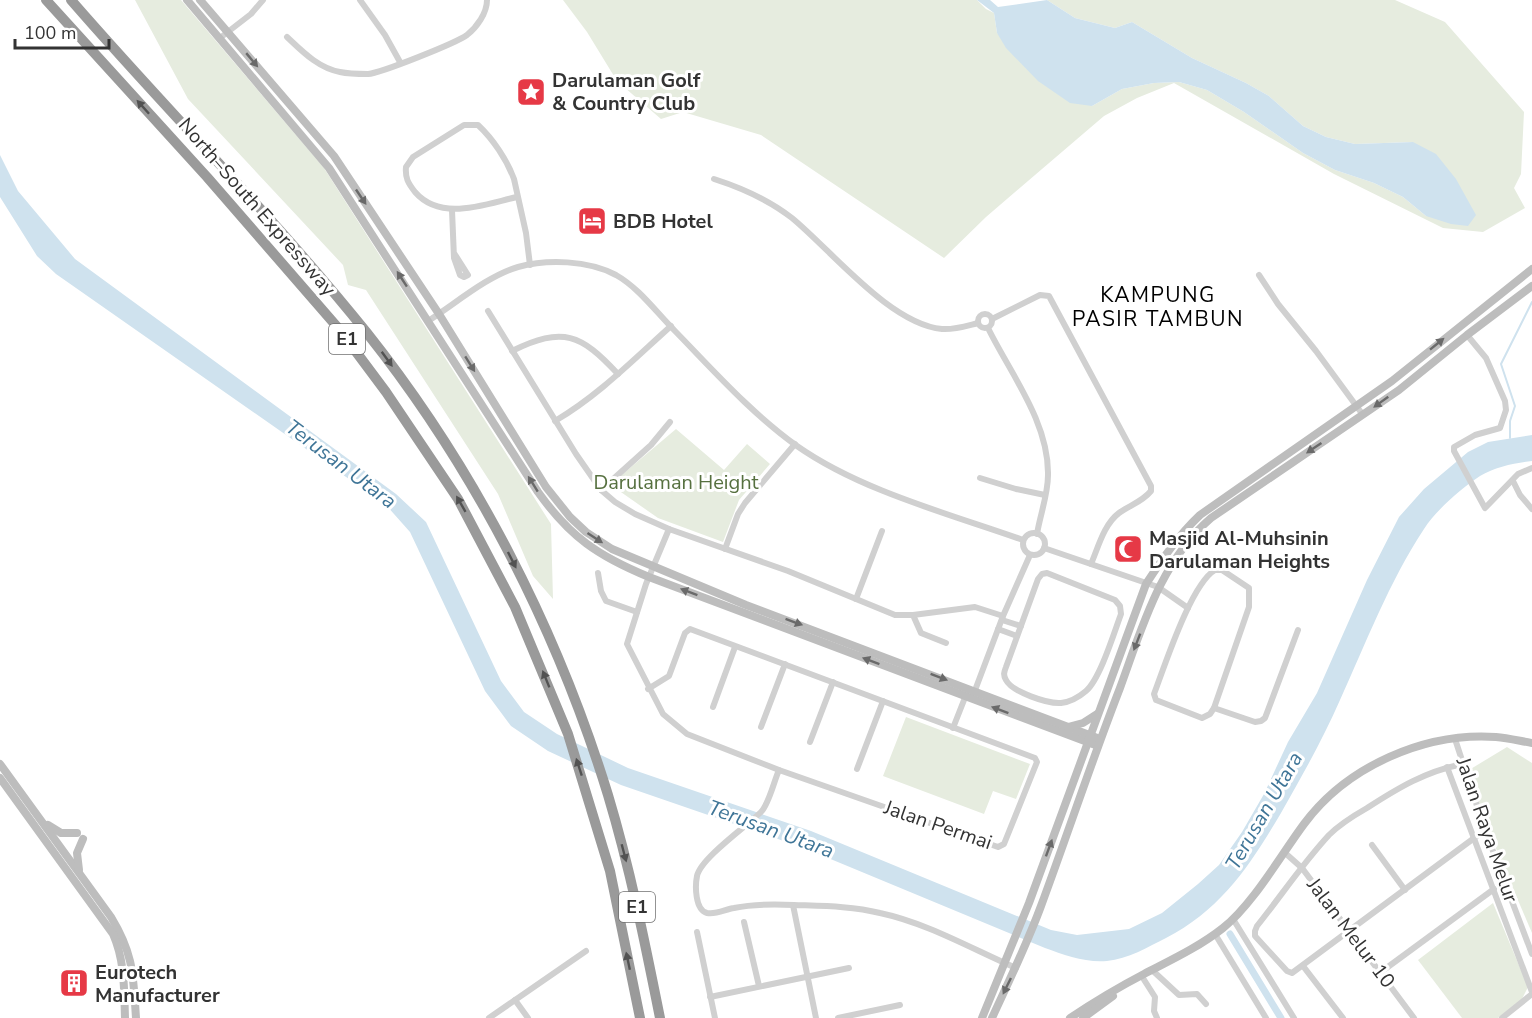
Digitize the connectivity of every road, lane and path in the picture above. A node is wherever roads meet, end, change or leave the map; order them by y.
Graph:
1 (46, 0) edge
2 (71, 0) edge
3 (188, 0) edge
4 (200, 0) edge
5 (263, 0) edge
6 (360, 0) edge
7 (487, 0) edge
8 (227, 31) junction
9 (286, 37) dead end
10 (220, 38) junction
11 (400, 62) junction
12 (714, 179) dead end
13 (517, 197) junction
14 (452, 210) junction
15 (454, 253) dead end
16 (530, 265) junction
17 (1532, 269) edge
18 (1259, 275) dead end
19 (1532, 286) edge
20 (488, 311) dead end
21 (439, 314) junction
22 (992, 319) junction
23 (428, 321) junction
24 (978, 322) junction
25 (670, 326) junction
26 (988, 328) junction
27 (1467, 334) junction
28 (512, 351) junction
29 (618, 374) junction
30 (1356, 406) junction
31 (1363, 415) junction
32 (555, 421) junction
33 (670, 422) dead end
34 (795, 444) junction
35 (1532, 468) edge
36 (980, 478) dead end
37 (1513, 482) junction
38 (601, 490) junction
39 (1045, 495) junction
40 (1532, 509) edge
41 (669, 529) junction
42 (882, 531) dead end
43 (1037, 534) junction
44 (1023, 540) junction
45 (1044, 548) junction
46 (725, 549) junction
47 (1030, 555) junction
48 (1091, 564) junction
49 (654, 567) junction
50 (598, 573) dead end
51 (649, 577) junction
52 (1146, 584) junction
53 (1158, 587) junction
54 (856, 599) junction
55 (1188, 608) junction
56 (637, 612) junction
57 (913, 615) junction
58 (1003, 618) junction
59 (1021, 626) junction
60 (998, 629) junction
61 (1299, 630) dead end
62 (1017, 636) junction
63 (946, 643) dead end
64 (735, 647) junction
65 (785, 664) junction
66 (833, 682) junction
67 (648, 689) junction
68 (970, 694) junction
69 (1036, 698) junction
70 (883, 701) junction
71 (712, 707) dead end
72 (1214, 708) junction
73 (1031, 713) junction
74 (1098, 714) junction
75 (761, 727) dead end
76 (1068, 727) junction
77 (953, 728) junction
78 (1089, 739) junction
79 (1455, 739) junction
80 (810, 742) dead end
81 (1099, 743) junction
82 (1532, 743) edge
83 (0, 764) edge
84 (1463, 764) junction
85 (1447, 767) junction
86 (857, 769) dead end
87 (779, 770) junction
88 (0, 778) edge
89 (40, 819) junction
90 (1485, 830) junction
91 (1474, 838) junction
92 (1372, 845) dead end
93 (1284, 852) junction
94 (1302, 868) junction
95 (80, 873) junction
96 (1494, 889) junction
97 (1405, 890) junction
98 (792, 905) junction
99 (1233, 919) junction
100 (744, 922) dead end
101 (697, 932) dead end
102 (1349, 932) junction
103 (1215, 934) junction
104 (586, 951) dead end
105 (1532, 954) edge
106 (1005, 963) junction
107 (1303, 966) junction
108 (849, 968) dead end
109 (1016, 968) junction
110 (1152, 970) junction
111 (1381, 972) junction
112 (1141, 975) junction
113 (807, 976) junction
114 (1132, 981) junction
115 (759, 986) junction
116 (1532, 993) edge
117 (710, 997) junction
118 (515, 1000) junction
119 (1206, 1004) dead end
120 (900, 1005) dead end
121 (125, 1018) edge
122 (136, 1018) edge
123 (489, 1018) edge
124 (528, 1018) edge
125 (640, 1018) edge
126 (660, 1018) edge
127 (715, 1018) edge
128 (816, 1018) edge
129 (838, 1018) edge
130 (982, 1018) edge
131 (992, 1018) edge
132 (1070, 1018) edge
133 (1083, 1018) edge
134 (1157, 1018) edge
135 (1266, 1018) edge
136 (1294, 1018) edge
137 (1343, 1018) edge
138 (1414, 1018) edge
139 (1502, 1018) edge

125 -> 1 highway, North–South Expressway / E1
2 -> 126 highway, North–South Expressway / E1
3 - 10 street
4 - 8 street
5 - 8 street
6 - 11 street
7 - 11 street
8 - 10 street
8 -> 21 street
9 - 11 street
23 -> 10 street
12 - 24 street
13 - 14 street
13 - 14 street
13 - 16 street
14 - 15 street
16 - 21 street
16 - 25 street
30 -> 17 street
18 - 30 street
19 - 27 street
20 - 28 street
21 - 23 street
21 -> 49 street
22 - 24 street
22 - 26 street
22 - 48 street
51 -> 23 street
24 - 26 street
25 - 29 street
25 - 34 street
26 - 39 street
27 -> 31 street
27 - 37 street
28 - 29 street
28 - 32 street
29 - 32 street
30 - 31 street
30 - 52 street
31 -> 53 street
32 - 38 street
33 - 38 street
34 - 44 street
34 - 46 street
35 - 37 street
36 - 39 street
37 - 40 street
38 - 41 street
39 - 43 street
41 - 46 street
41 - 49 street, Jalan Permai
42 - 54 street
43 - 44 street
43 - 45 street
44 - 47 street
45 - 47 street
45 - 48 street
46 - 54 street
47 - 58 street
48 - 52 street
49 - 51 street, Jalan Permai
49 -> 68 street
50 - 56 street
51 - 56 street, Jalan Permai
68 -> 51 street
52 - 53 street
52 - 74 street
53 - 55 street
53 -> 81 street
54 - 57 street
55 - 72 street
55 - 72 street
56 - 67 street, Jalan Permai
57 - 58 street
57 - 63 street
58 - 59 street
58 - 60 street
59 - 62 street
59 - 69 street
60 - 62 street
60 - 68 street
61 - 72 street
62 - 69 street
64 - 65 street, Jalan Permai
64 - 67 street, Jalan Permai
64 - 71 street
65 - 66 street, Jalan Permai
65 - 75 street
66 - 70 street, Jalan Permai
66 - 80 street
67 - 87 street, Jalan Permai
68 - 73 street
68 - 77 street
78 -> 68 street
69 - 73 street
70 - 77 street, Jalan Permai
70 - 86 street
73 - 76 street
74 - 76 street
74 - 78 street
76 - 78 street
77 - 87 street, Jalan Permai
78 - 81 street
106 -> 78 street
79 - 82 street
79 - 84 street, Jalan Raya Melur
79 - 93 street
81 - 109 street
83 - 89 street
84 - 85 street
84 - 90 street, Jalan Raya Melur
85 - 91 street
85 - 94 street
87 - 98 street
88 - 121 street
89 - 95 street
89 - 95 street
90 - 91 street
90 - 105 street, Jalan Raya Melur
91 - 96 street
91 - 97 street
92 - 97 street
93 - 94 street, Jalan Melur 10
93 - 99 street
94 - 102 street, Jalan Melur 10
94 - 107 street
95 - 122 street
96 - 111 street
96 - 116 street
97 - 102 street
98 - 106 street
98 - 113 street
99 - 103 street
99 - 136 street
100 - 115 street
101 - 117 street
102 - 107 street
102 - 111 street, Jalan Melur 10
103 - 110 street
103 - 135 street
104 - 118 street
106 - 109 street
106 - 130 street
107 - 137 street
108 - 113 street
109 -> 131 street
110 - 112 street
110 - 119 street
111 - 138 street, Jalan Melur 10
112 - 114 street
112 - 134 street
113 - 115 street
113 - 128 street
114 - 132 street
114 - 133 street
115 - 117 street
116 - 139 street
117 - 127 street
118 - 123 street
118 - 124 street
120 - 129 street

